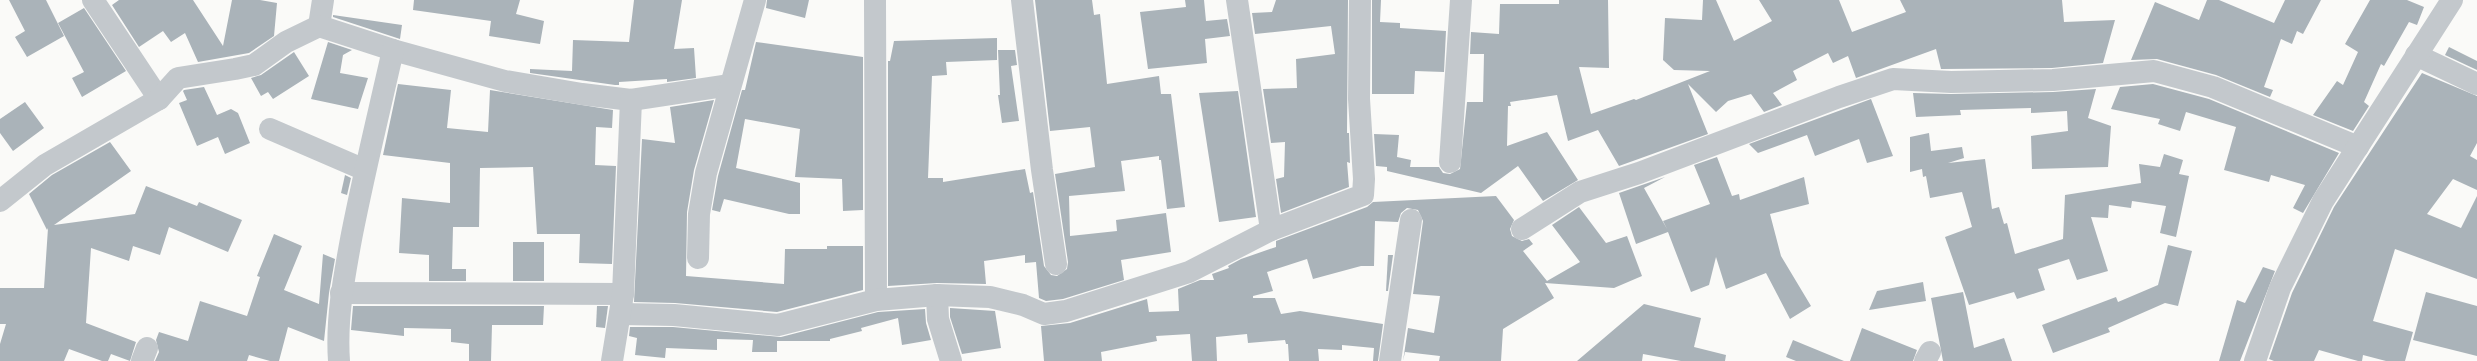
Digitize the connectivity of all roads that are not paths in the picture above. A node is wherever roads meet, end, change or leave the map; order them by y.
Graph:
1 (93, 0) edge
2 (323, 0) edge
3 (755, 0) edge
4 (875, 0) edge
5 (1022, 0) edge
6 (1237, 0) edge
7 (1360, 0) edge
8 (1461, 0) edge
9 (2452, 0) edge
10 (318, 26) junction
11 (393, 50) junction
12 (2416, 56) junction
13 (2477, 84) edge
14 (730, 85) junction
15 (159, 98) junction
16 (631, 100) junction
17 (270, 129) dead end
18 (2358, 147) junction
19 (1450, 162) dead end
20 (365, 170) junction
21 (0, 201) edge
22 (1411, 220) dead end
23 (1522, 229) dead end
24 (1271, 230) junction
25 (698, 258) dead end
26 (1056, 264) dead end
27 (341, 293) junction
28 (937, 295) junction
29 (876, 300) junction
30 (622, 304) junction
31 (339, 361) edge
32 (612, 361) edge
33 (950, 361) edge
34 (1390, 361) edge
35 (2255, 361) edge

1 - 15 street
2 - 10 street
3 - 14 street
4 - 29 street
5 - 26 street
6 - 24 street
7 - 24 street
8 - 19 street
9 - 12 street
10 - 11 street
10 - 15 street
11 - 16 street
11 - 20 street
12 - 13 street
12 - 18 street
14 - 16 street
14 - 25 street
15 - 21 street
16 - 30 street
17 - 20 street
18 - 23 street
18 - 35 street
20 - 27 street
22 - 34 street
24 - 28 street
27 - 30 street
27 - 31 street
28 - 29 street
28 - 33 street
29 - 30 street
30 - 32 street

